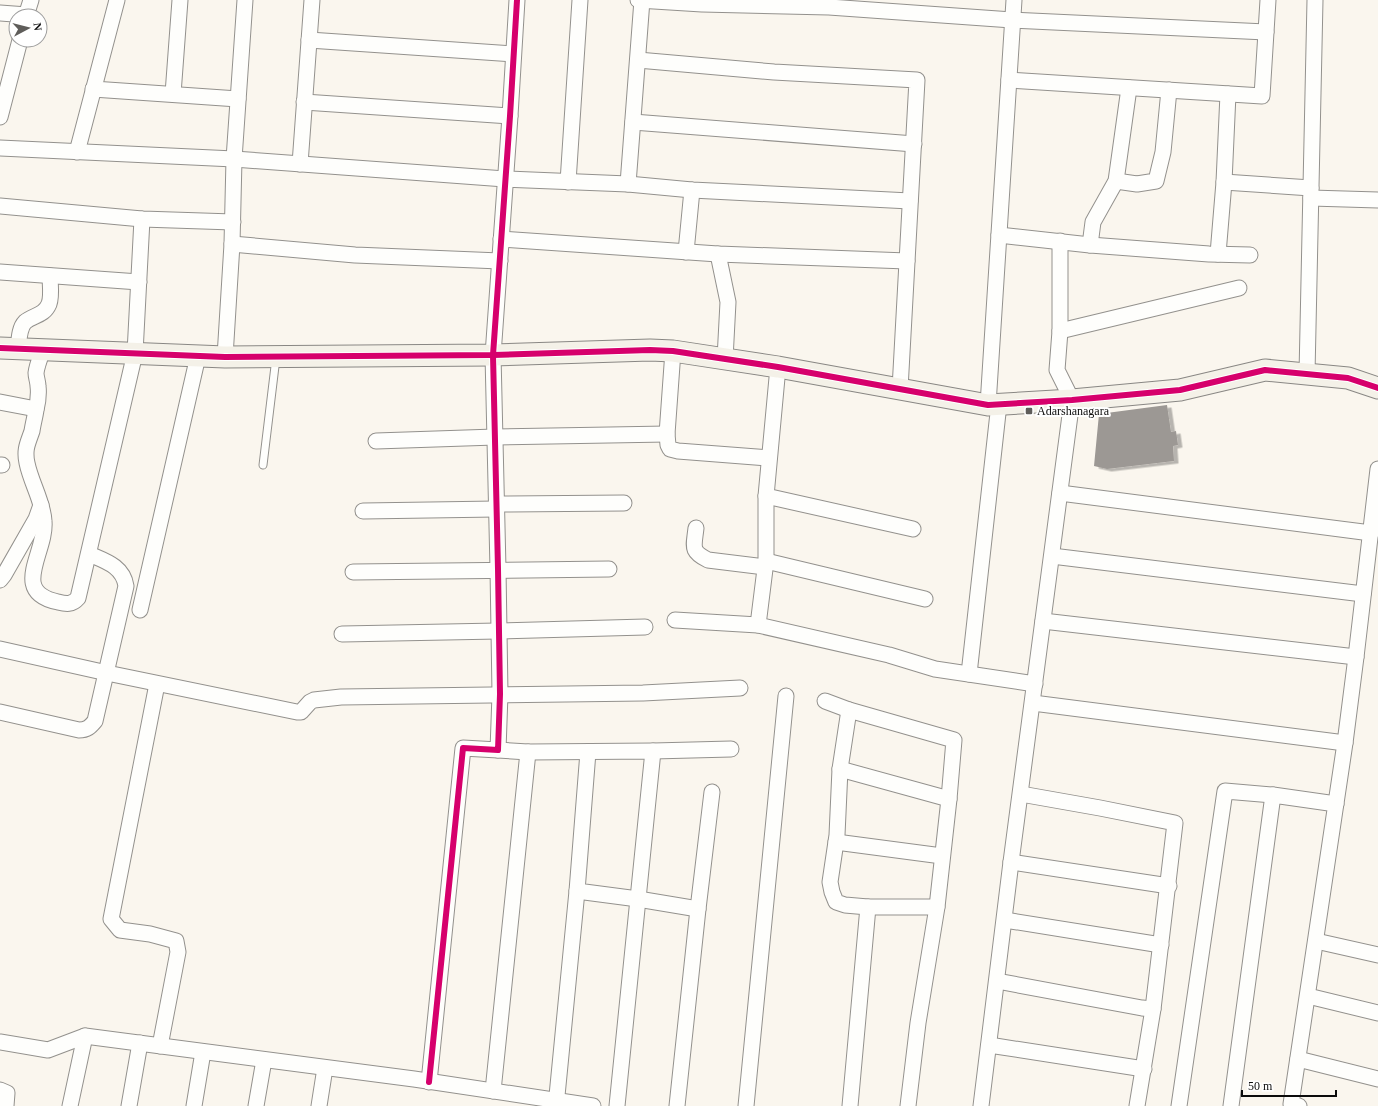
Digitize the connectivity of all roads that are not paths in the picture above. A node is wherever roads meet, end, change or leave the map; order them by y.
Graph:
1 (117, 0) edge
2 (180, 0) edge
3 (245, 0) edge
4 (312, 0) edge
5 (517, 0) edge
6 (580, 0) edge
7 (638, 0) edge
8 (642, 0) edge
9 (1014, 0) edge
10 (1268, 0) edge
11 (1315, 0) edge
12 (702, 2) edge
13 (765, 3) edge
14 (829, 4) edge
15 (891, 6) edge
16 (1012, 20) junction
17 (1266, 32) junction
18 (309, 40) junction
19 (17, 48) edge
20 (513, 54) junction
21 (638, 60) junction
22 (1008, 80) junction
23 (4, 87) edge
24 (1129, 88) junction
25 (93, 89) junction
26 (1169, 90) junction
27 (173, 94) junction
28 (1228, 94) junction
29 (238, 99) junction
30 (304, 102) junction
31 (510, 116) junction
32 (0, 117) edge
33 (633, 122) junction
34 (914, 144) junction
35 (0, 148) edge
36 (77, 152) junction
37 (234, 160) junction
38 (300, 164) junction
39 (505, 179) junction
40 (1116, 181) junction
41 (568, 182) junction
42 (1224, 182) junction
43 (628, 184) junction
44 (692, 190) junction
45 (1311, 193) junction
46 (1378, 200) edge
47 (910, 201) junction
48 (0, 206) edge
49 (142, 219) junction
50 (232, 222) junction
51 (999, 235) junction
52 (501, 239) junction
53 (1060, 241) junction
54 (232, 244) junction
55 (1090, 245) junction
56 (686, 252) junction
57 (718, 254) junction
58 (1218, 254) junction
59 (1250, 256) dead end
60 (500, 261) junction
61 (907, 261) junction
62 (0, 272) edge
63 (50, 276) junction
64 (139, 282) junction
65 (1239, 288) dead end
66 (1060, 331) junction
67 (9, 349) edge
68 (43, 350) junction
69 (673, 351) junction
70 (135, 353) junction
71 (493, 355) junction
72 (198, 356) junction
73 (277, 356) junction
74 (225, 357) junction
75 (725, 358) junction
76 (778, 367) junction
77 (1307, 374) junction
78 (1378, 388) edge
79 (900, 389) junction
80 (1072, 400) junction
81 (0, 402) edge
82 (993, 404) junction
83 (36, 409) junction
84 (667, 434) junction
85 (494, 437) junction
86 (376, 440) dead end
87 (769, 458) junction
88 (263, 465) dead end
89 (1378, 469) edge
90 (1060, 493) junction
91 (766, 496) junction
92 (624, 503) dead end
93 (42, 505) junction
94 (496, 506) junction
95 (363, 511) dead end
96 (696, 528) dead end
97 (913, 529) dead end
98 (1371, 533) junction
99 (88, 554) junction
100 (1052, 556) junction
101 (766, 564) junction
102 (498, 569) junction
103 (609, 569) dead end
104 (353, 572) dead end
105 (0, 580) edge
106 (1363, 594) junction
107 (926, 599) dead end
108 (140, 610) dead end
109 (675, 620) dead end
110 (1043, 621) junction
111 (758, 625) junction
112 (645, 626) dead end
113 (498, 631) junction
114 (342, 634) dead end
115 (0, 649) edge
116 (1356, 656) junction
117 (107, 673) junction
118 (969, 674) junction
119 (157, 684) junction
120 (1035, 684) junction
121 (740, 688) dead end
122 (500, 694) junction
123 (786, 696) dead end
124 (825, 701) dead end
125 (1033, 703) junction
126 (849, 710) junction
127 (0, 712) edge
128 (1345, 743) junction
129 (731, 748) dead end
130 (498, 750) junction
131 (653, 751) junction
132 (528, 752) junction
133 (588, 752) junction
134 (840, 769) junction
135 (712, 792) dead end
136 (1021, 794) junction
137 (1273, 795) junction
138 (949, 799) junction
139 (1336, 804) junction
140 (836, 842) junction
141 (942, 856) junction
142 (1011, 862) junction
143 (1169, 886) junction
144 (577, 891) junction
145 (638, 899) junction
146 (868, 907) junction
147 (936, 907) junction
148 (698, 909) junction
149 (1005, 920) junction
150 (1316, 941) junction
151 (1161, 944) junction
152 (1378, 955) edge
153 (997, 981) junction
154 (1308, 996) junction
155 (1153, 1009) junction
156 (1378, 1013) edge
157 (85, 1036) junction
158 (0, 1042) edge
159 (140, 1043) junction
160 (989, 1045) junction
161 (160, 1046) junction
162 (203, 1052) junction
163 (264, 1060) junction
164 (1298, 1060) junction
165 (325, 1068) junction
166 (1144, 1069) junction
167 (1378, 1079) edge
168 (429, 1082) junction
169 (0, 1090) edge
170 (493, 1091) junction
171 (556, 1103) edge
172 (6, 1106) edge
173 (70, 1106) edge
174 (129, 1106) edge
175 (194, 1106) edge
176 (256, 1106) edge
177 (319, 1106) edge
178 (594, 1106) edge
179 (617, 1106) edge
180 (677, 1106) edge
181 (746, 1106) edge
182 (850, 1106) edge
183 (908, 1106) edge
184 (981, 1106) edge
185 (1138, 1106) edge
186 (1179, 1106) edge
187 (1231, 1106) edge
188 (1299, 1106) edge

1 - 25 street
2 - 27 street
3 - 29 street
4 - 18 street
5 - 20 street
6 - 41 street
7 - 8 street
8 - 12 street
8 - 21 street
9 - 16 street
10 - 17 street
11 - 45 street
12 - 13 street
13 - 14 street
14 - 15 street
15 - 16 street
16 - 17 street
16 - 22 street
17 - 28 street
18 - 20 street
18 - 30 street
19 - 23 street
20 - 31 street
21 - 33 street
21 - 34 street
22 - 24 street
22 - 51 street
23 - 32 street
24 - 26 street
24 - 40 street
25 - 27 street
25 - 36 street
26 - 28 street
26 - 40 street
27 - 29 street
28 - 42 street
29 - 37 street
30 - 31 street
30 - 38 street
31 - 39 street
33 - 34 street
33 - 43 street
34 - 47 street
35 - 36 street
36 - 37 street
37 - 38 street
37 - 50 street
38 - 39 street
39 - 41 street
39 - 52 street
40 - 55 street
41 - 43 street
42 - 45 street
42 - 58 street
43 - 44 street
44 - 47 street
44 - 56 street
45 - 46 street
45 - 77 street
47 - 61 street
48 - 49 street
49 - 50 street
49 - 64 street
50 - 54 street
51 - 53 street
51 - 82 street
52 - 56 street
52 - 60 street
53 - 55 street
53 - 66 street
54 - 60 street
54 - 74 street
55 - 58 street
56 - 57 street
57 - 61 street
57 - 75 street
58 - 59 street
60 - 71 street
61 - 79 street
62 - 63 street
63 - 64 street
63 - 67 street
64 - 70 street
65 - 66 street
66 - 80 street
67 - 68 street
68 - 70 street
68 - 83 street
69 - 71 street
69 - 75 street
69 - 84 street
70 - 72 street
70 - 99 street
71 - 73 street
71 - 85 street
72 - 74 street
72 - 108 street
73 - 74 street
73 - 88 lane
75 - 76 street
76 - 79 street
76 - 87 street
77 - 78 street
77 - 80 street
79 - 82 street
80 - 82 street
80 - 90 street
81 - 83 street
82 - 118 street
83 - 93 street
84 - 85 street
84 - 87 street
85 - 86 street
85 - 94 street
87 - 91 street
89 - 98 street
90 - 98 street
90 - 100 street
91 - 97 street
91 - 101 street
92 - 94 street
93 - 99 street
93 - 105 street
94 - 95 street
94 - 102 street
96 - 101 street
98 - 106 street
99 - 117 street
100 - 106 street
100 - 110 street
101 - 107 street
101 - 111 street
102 - 103 street
102 - 104 street
102 - 113 street
106 - 116 street
109 - 111 street
110 - 116 street
110 - 120 street
111 - 118 street
112 - 113 street
113 - 114 street
113 - 122 street
115 - 117 street
116 - 128 street
117 - 119 street
117 - 127 street
118 - 120 street
119 - 122 street
119 - 161 street
120 - 125 street
121 - 122 street
122 - 130 street
123 - 181 street
124 - 126 street
125 - 128 street
125 - 136 street
126 - 134 street
126 - 138 street
128 - 139 street
129 - 131 street
130 - 132 street
130 - 168 street
131 - 133 street
131 - 145 street
132 - 133 street
132 - 170 street
133 - 144 street
134 - 138 street
134 - 140 street
135 - 148 street
136 - 142 street
136 - 143 street
137 - 139 street
137 - 186 street
137 - 187 street
138 - 141 street
139 - 150 street
140 - 141 street
140 - 146 street
141 - 147 street
142 - 143 street
142 - 149 street
143 - 151 street
144 - 145 street
144 - 171 street
145 - 148 street
145 - 179 street
146 - 147 street
146 - 182 street
147 - 183 street
148 - 180 street
149 - 151 street
149 - 153 street
150 - 152 street
150 - 154 street
151 - 155 street
153 - 155 street
153 - 160 street
154 - 156 street
154 - 164 street
155 - 166 street
157 - 158 street
157 - 159 street
157 - 173 street
159 - 161 street
159 - 174 street
160 - 166 street
160 - 184 street
161 - 162 street
162 - 163 street
162 - 175 street
163 - 165 street
163 - 176 street
164 - 167 street
164 - 188 street
165 - 168 street
165 - 177 street
166 - 185 street
168 - 170 street
169 - 172 street
170 - 171 street
171 - 178 street

